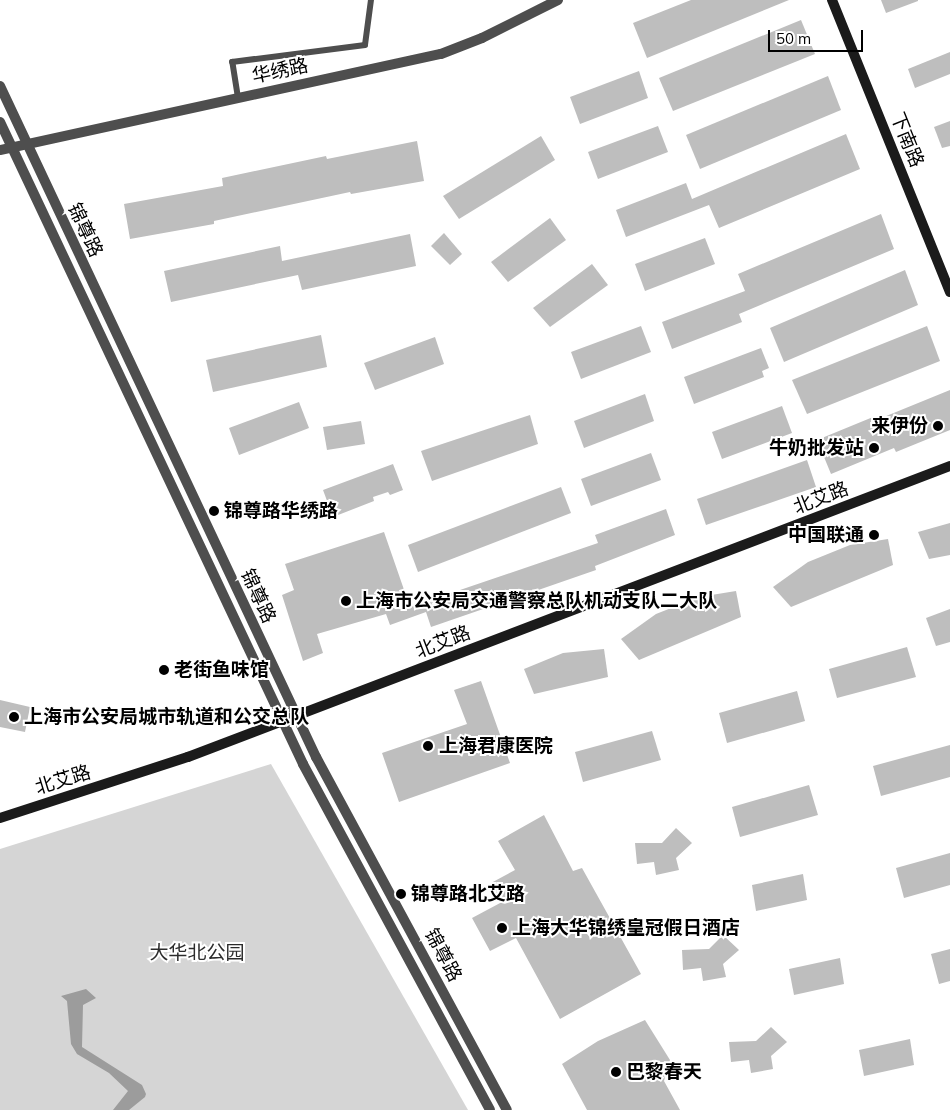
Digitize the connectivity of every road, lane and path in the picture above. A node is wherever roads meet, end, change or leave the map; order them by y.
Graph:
1 (371, 0) edge
2 (558, 0) edge
3 (832, 0) edge
4 (0, 86) edge
5 (238, 98) junction
6 (0, 122) edge
7 (26, 144) junction
8 (11, 148) junction
9 (0, 150) edge
10 (950, 292) edge
11 (950, 466) edge
12 (296, 716) junction
13 (282, 722) junction
14 (0, 818) edge
15 (490, 1110) edge
16 (507, 1110) edge

1 - 5 lane
2 - 5 street, 华绣路
3 - 10 street, 下南路
4 - 7 street, 锦尊路
5 - 7 street, 华绣路
6 - 8 street, 锦尊路
7 - 8 street, 华绣路
7 - 12 street, 锦尊路
8 - 9 street, 华绣路
8 - 13 street, 锦尊路
11 - 12 street, 北艾路
12 - 13 street, 北艾路
12 - 16 street, 锦尊路
13 - 14 street, 北艾路
13 - 15 street, 锦尊路

